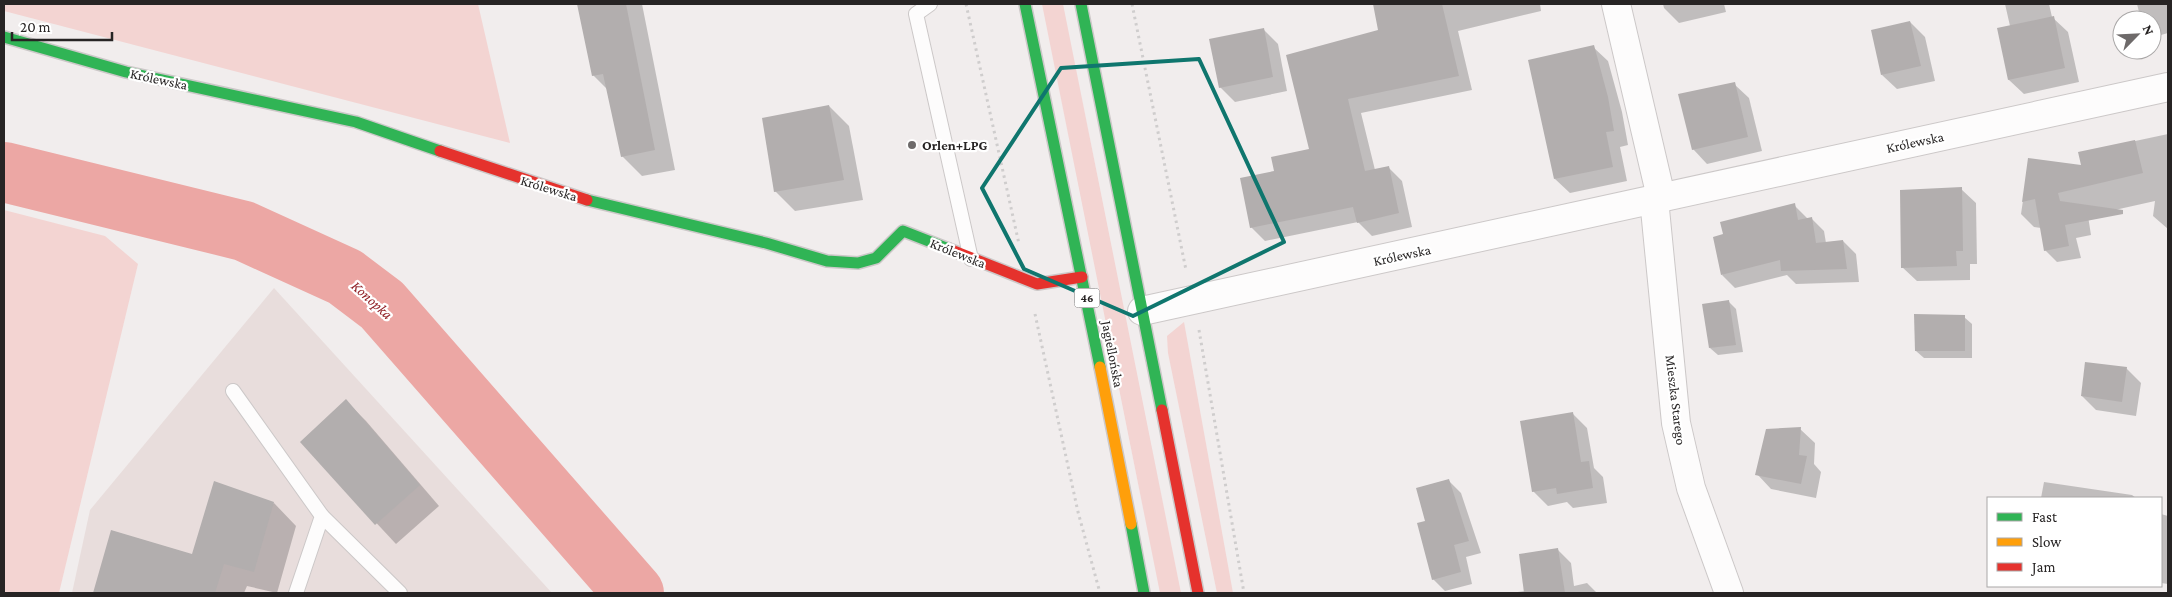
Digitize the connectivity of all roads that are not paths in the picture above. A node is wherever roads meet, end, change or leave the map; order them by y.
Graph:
1 (930, 4) edge
2 (1025, 4) edge
3 (1081, 4) edge
4 (1616, 4) edge
5 (4, 37) edge
6 (2168, 87) edge
7 (1658, 198) junction
8 (971, 259) junction
9 (1082, 276) junction
10 (1142, 312) junction
11 (233, 391) dead end
12 (322, 516) junction
13 (296, 593) edge
14 (400, 593) edge
15 (1144, 593) edge
16 (1198, 593) edge
17 (1729, 593) edge

1 - 8 lane
2 - 9 main road, Jagiellońska / 46
3 - 10 main road
4 - 7 street
5 - 8 main road, Królewska
6 - 7 street, Królewska
7 - 10 street, Królewska
7 - 17 street, Mieszka Starego
8 - 9 main road, Królewska
9 - 15 main road, Jagiellońska / 46
10 - 16 main road
11 - 12 lane
12 - 13 lane
12 - 14 lane

